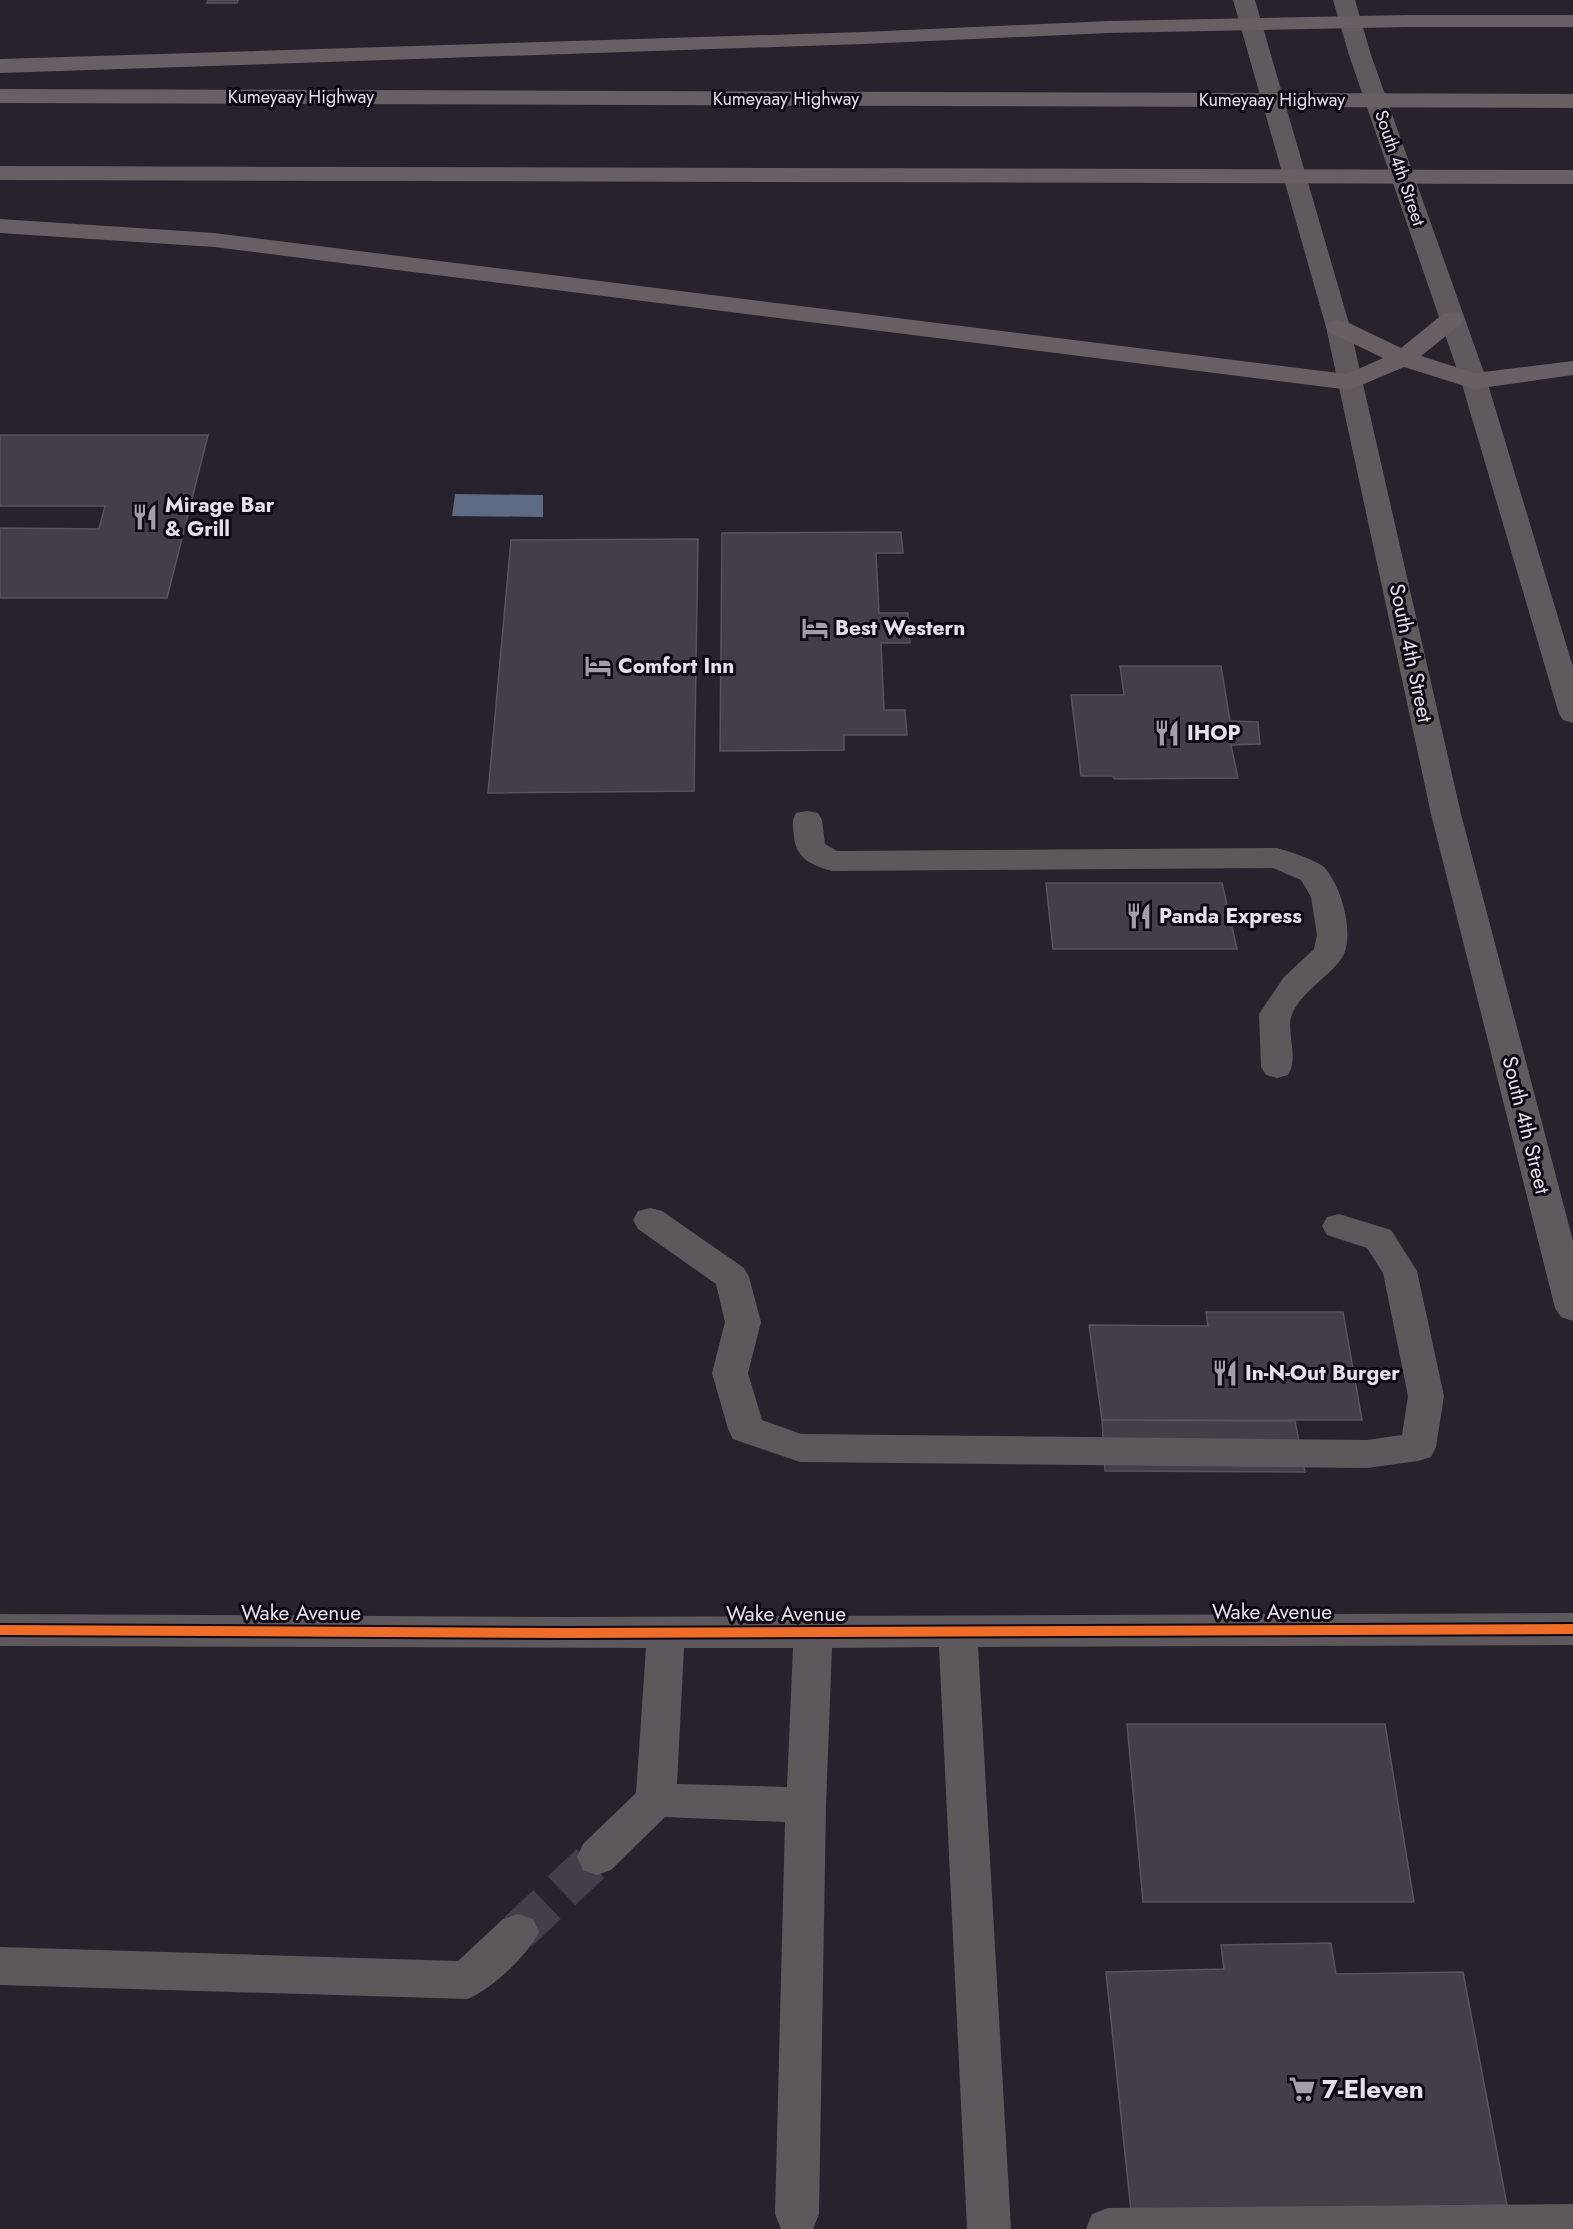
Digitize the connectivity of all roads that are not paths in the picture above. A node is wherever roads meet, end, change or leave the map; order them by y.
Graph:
1 (1244, 0) edge
2 (1347, 11) edge
3 (1573, 21) edge
4 (1249, 24) junction
5 (0, 66) edge
6 (0, 96) edge
7 (1573, 101) edge
8 (0, 173) edge
9 (1573, 177) edge
10 (0, 226) edge
11 (1452, 319) junction
12 (1338, 327) junction
13 (1403, 358) junction
14 (1573, 368) edge
15 (1474, 381) junction
16 (1350, 382) junction
17 (1573, 714) edge
18 (807, 820) dead end
19 (1277, 1067) dead end
20 (650, 1220) dead end
21 (1338, 1226) dead end
22 (1573, 1308) edge
23 (1573, 1629) edge
24 (0, 1630) edge
25 (958, 1631) junction
26 (666, 1632) junction
27 (813, 1632) junction
28 (656, 1800) junction
29 (806, 1805) junction
30 (597, 1857) tunnel mouth
31 (518, 1932) tunnel mouth
32 (0, 1966) edge
33 (797, 2214) dead end
34 (1573, 2225) edge
35 (989, 2229) edge
36 (1108, 2229) edge

1 - 4 main road, South 4th Street
2 - 3 highway
2 - 4 highway
2 - 11 main road, South 4th Street
4 - 5 highway
4 - 12 main road, South 4th Street
6 - 7 highway, Kumeyaay Highway
8 - 9 highway
10 - 16 highway
11 - 13 highway
11 - 15 main road, South 4th Street
12 - 13 highway
12 - 16 main road, South 4th Street
13 - 15 highway
13 - 16 highway
14 - 15 highway
15 - 17 main road, South 4th Street
16 - 22 main road, South 4th Street
18 - 19 street
20 - 21 street
23 - 25 street, Wake Avenue
24 - 26 street, Wake Avenue
25 - 27 street, Wake Avenue
25 - 35 street
26 - 27 street, Wake Avenue
26 - 28 street
27 - 29 street
28 - 29 street
28 - 30 street
29 - 33 street
31 - 32 street
34 - 36 street

